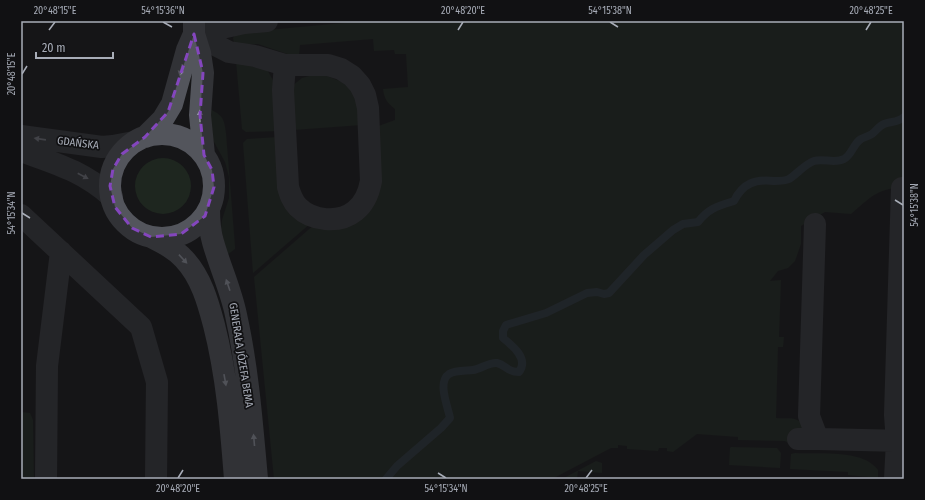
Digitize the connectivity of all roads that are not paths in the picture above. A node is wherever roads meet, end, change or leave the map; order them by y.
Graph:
1 (267, 21) edge
2 (194, 27) edge
3 (285, 66) junction
4 (21, 136) edge
5 (140, 140) junction
6 (21, 151) edge
7 (204, 155) junction
8 (902, 188) dead end
9 (112, 197) junction
10 (209, 209) junction
11 (21, 215) edge
12 (815, 224) dead end
13 (152, 237) junction
14 (61, 252) junction
15 (900, 441) edge
16 (46, 479) edge
17 (156, 479) edge
18 (235, 479) edge
19 (257, 479) edge
20 (895, 479) edge

1 - 2 street
2 - 3 street
2 -> 5 main road
7 -> 2 main road
3 - 3 street
5 -> 4 street, GDAŃSKA
5 - 7 main road
5 - 9 main road
6 -> 9 street, GDAŃSKA
7 - 10 main road
8 - 15 street
9 - 13 main road
10 - 13 main road
19 -> 10 main road, GENERAŁA JÓZEFA BEMA
11 - 14 street
12 - 15 street
13 -> 18 main road, GENERAŁA JÓZEFA BEMA
14 - 16 street
14 - 17 street
15 - 20 street

